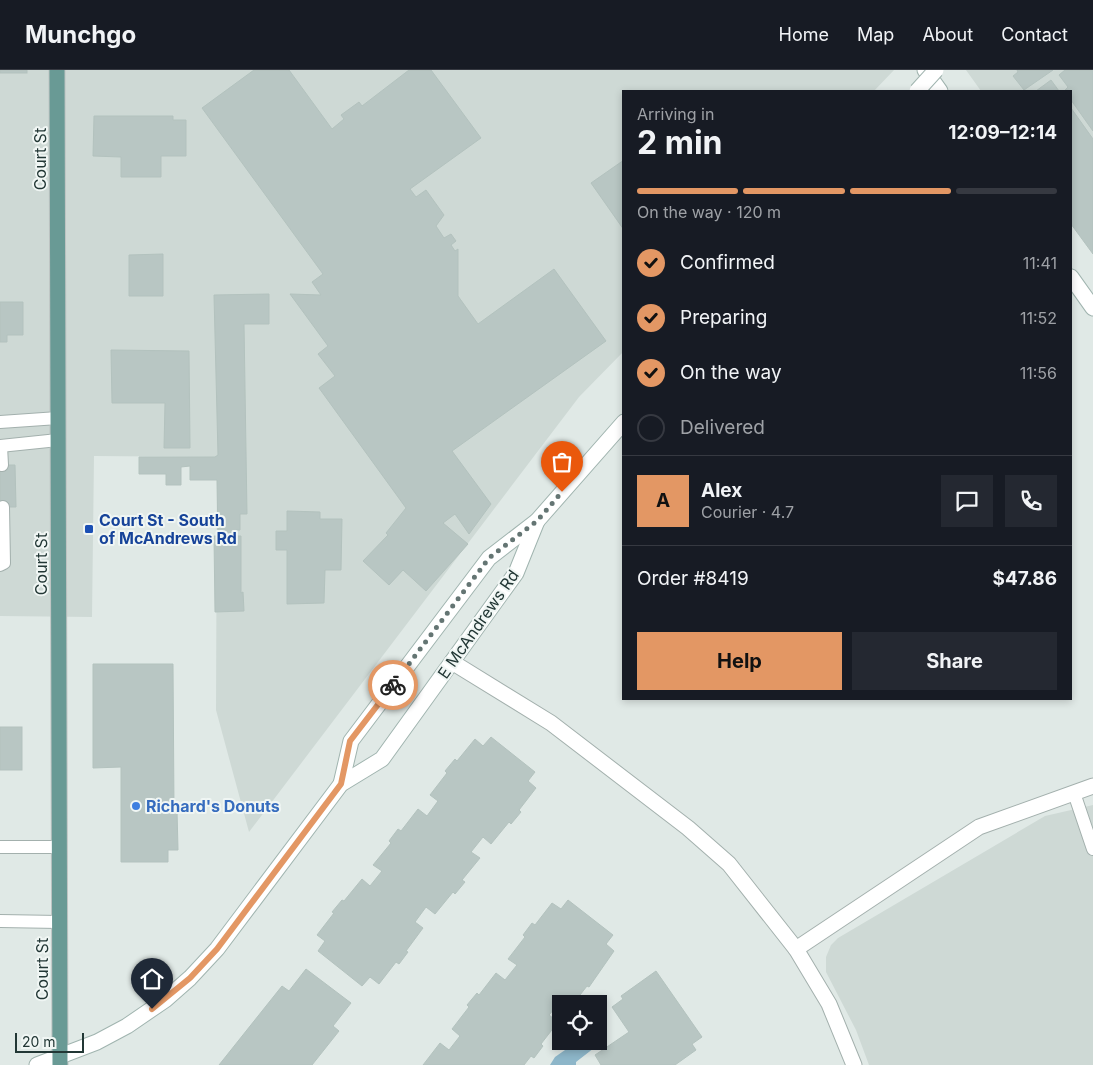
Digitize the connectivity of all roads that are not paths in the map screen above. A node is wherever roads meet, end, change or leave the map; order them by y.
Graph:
1 (57, 70) edge
2 (925, 70) edge
3 (936, 70) edge
4 (918, 90) edge
5 (939, 90) edge
6 (1072, 278) edge
7 (1093, 308) edge
8 (58, 418) junction
9 (0, 422) edge
10 (622, 424) edge
11 (58, 440) junction
12 (1, 446) edge
13 (2, 465) dead end
14 (2, 507) dead end
15 (537, 521) junction
16 (1, 525) edge
17 (0, 565) edge
18 (452, 662) junction
19 (341, 784) junction
20 (1093, 786) edge
21 (1074, 793) junction
22 (0, 847) edge
23 (59, 847) junction
24 (1093, 849) edge
25 (0, 921) edge
26 (59, 922) junction
27 (796, 949) junction
28 (60, 1061) edge
29 (36, 1065) edge
30 (854, 1065) edge

1 - 8 main road, Court St
2 - 5 main road
3 - 4 main road, bridge
6 - 7 main road
8 - 9 lane
8 - 11 main road, Court St
10 - 15 main road
11 - 12 lane
11 - 23 main road, Court St
12 - 13 lane
14 - 16 lane
15 - 18 main road, E McAndrews Rd
15 - 19 main road, E McAndrews Rd
16 - 17 lane
18 - 19 main road, E McAndrews Rd
18 - 27 main road
19 - 28 main road, E McAndrews Rd
20 - 21 main road
21 - 24 lane
21 - 27 main road
22 - 23 lane
23 - 26 main road, Court St
25 - 26 lane
26 - 28 main road, Court St
27 - 30 main road
28 - 29 main road, E McAndrews Rd

